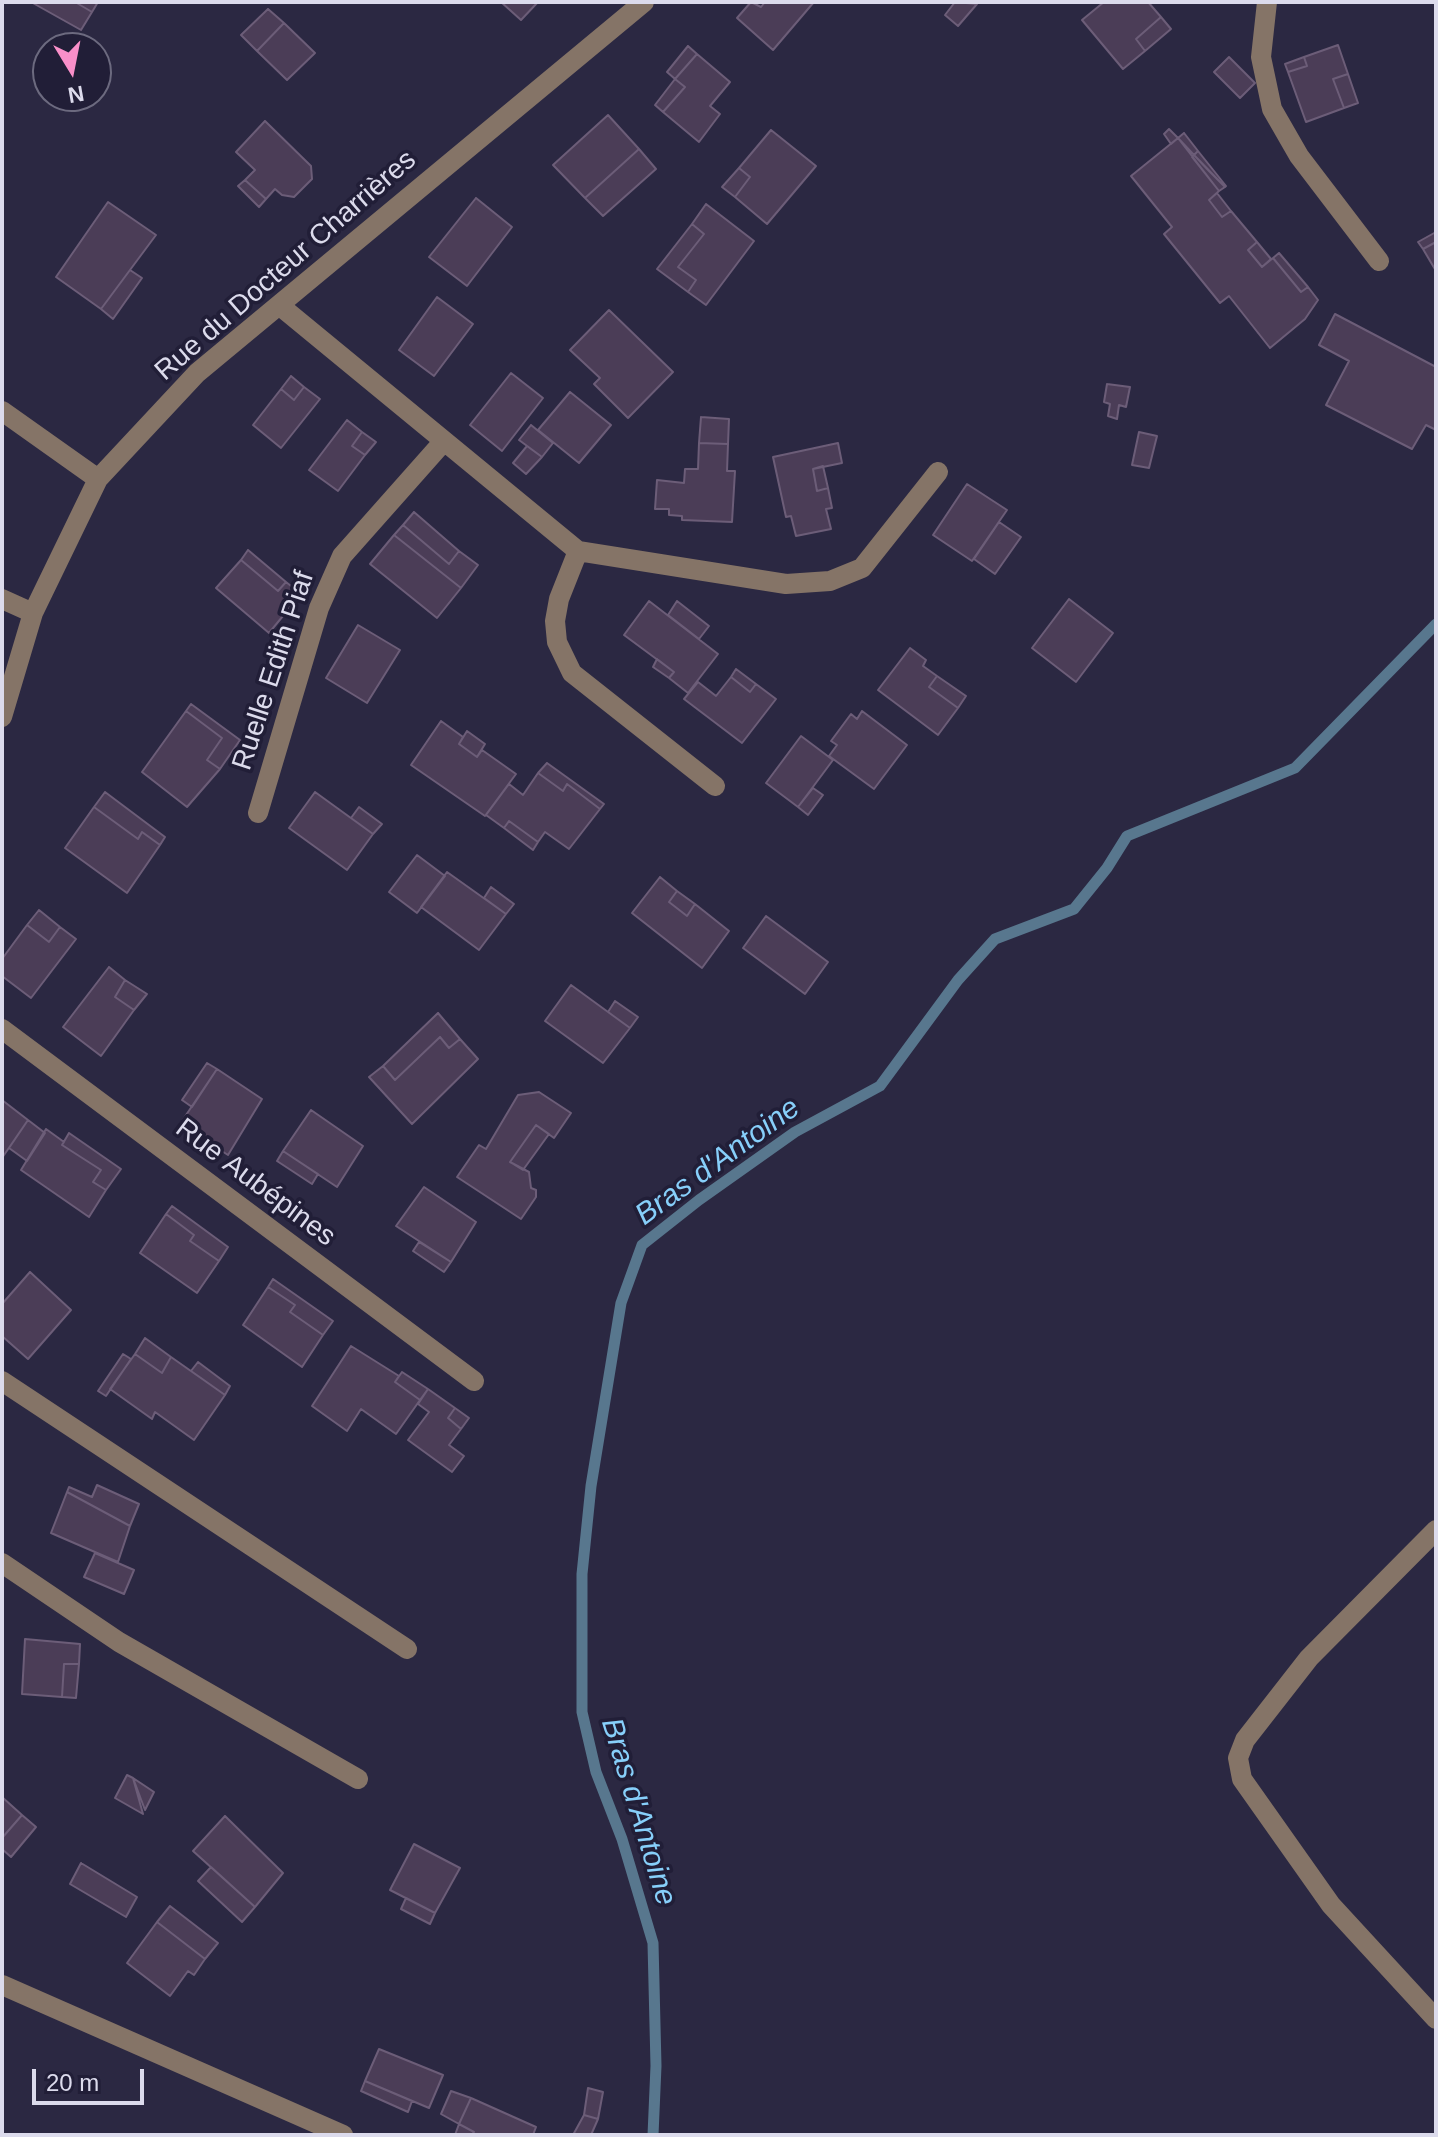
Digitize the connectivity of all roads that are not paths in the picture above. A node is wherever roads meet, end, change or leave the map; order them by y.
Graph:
1 (644, 2) edge
2 (1267, 2) edge
3 (1379, 261) dead end
4 (279, 305) junction
5 (2, 411) edge
6 (444, 441) junction
7 (938, 472) dead end
8 (98, 479) junction
9 (578, 551) junction
10 (2, 599) edge
11 (33, 613) junction
12 (2, 717) edge
13 (715, 786) dead end
14 (258, 813) dead end
15 (2, 1029) edge
16 (2, 1381) edge
17 (474, 1381) dead end
18 (1436, 1530) edge
19 (2, 1563) edge
20 (407, 1649) dead end
21 (358, 1779) dead end
22 (2, 1985) edge
23 (1436, 2019) edge
24 (343, 2135) edge

1 - 4 street, Rue du Docteur Charrières
2 - 3 street
4 - 6 street
4 - 8 street, Rue du Docteur Charrières
5 - 8 street
6 - 9 street
6 - 14 street, Ruelle Edith Piaf
7 - 9 street
8 - 11 street, Rue du Docteur Charrières
9 - 13 street
10 - 11 street
11 - 12 street, Rue du Docteur Charrières
15 - 17 street, Rue Aubépines
16 - 20 street
18 - 23 street
19 - 21 street
22 - 24 street

